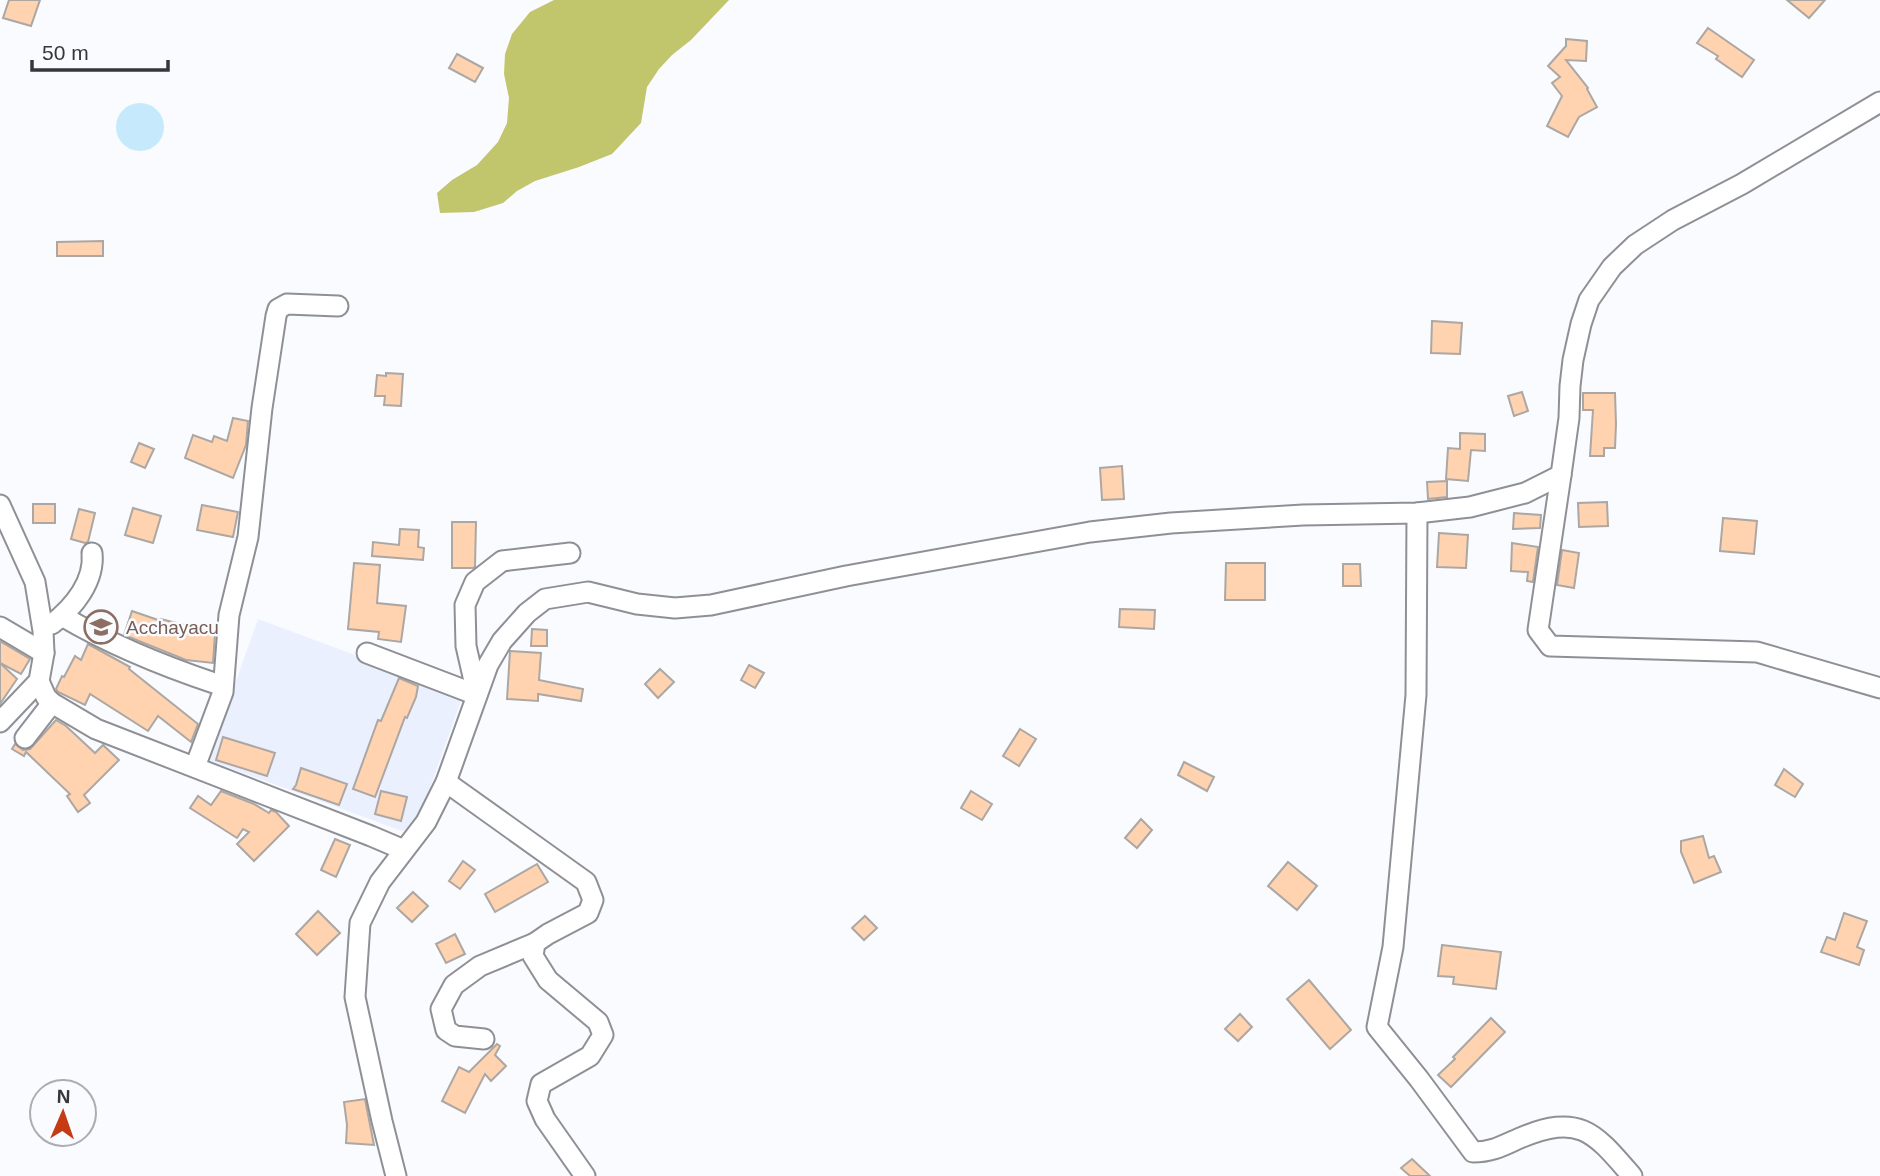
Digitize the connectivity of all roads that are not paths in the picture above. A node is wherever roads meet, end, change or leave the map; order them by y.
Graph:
1 (1880, 102) edge
2 (338, 306) dead end
3 (1561, 475) junction
4 (0, 505) edge
5 (1417, 513) junction
6 (92, 552) dead end
7 (570, 553) dead end
8 (62, 616) junction
9 (0, 627) edge
10 (43, 631) junction
11 (44, 653) junction
12 (367, 653) dead end
13 (40, 681) junction
14 (217, 684) dead end
15 (1880, 688) edge
16 (477, 695) junction
17 (52, 703) junction
18 (0, 722) edge
19 (25, 738) dead end
20 (195, 767) junction
21 (446, 782) junction
22 (404, 850) junction
23 (535, 943) junction
24 (484, 1039) dead end
25 (396, 1176) edge
26 (584, 1176) edge
27 (1632, 1176) edge

1 - 3 street
2 - 20 street
3 - 5 street
3 - 15 street
4 - 10 street
5 - 16 street
5 - 27 street
6 - 8 street
7 - 16 street
8 - 10 street
8 - 14 street
9 - 11 street
10 - 11 street
11 - 13 street
12 - 16 street
13 - 17 street
13 - 18 street
16 - 21 street
17 - 19 street
17 - 20 street
20 - 22 street
21 - 22 street
21 - 23 street
22 - 25 street
23 - 24 street
23 - 26 street

